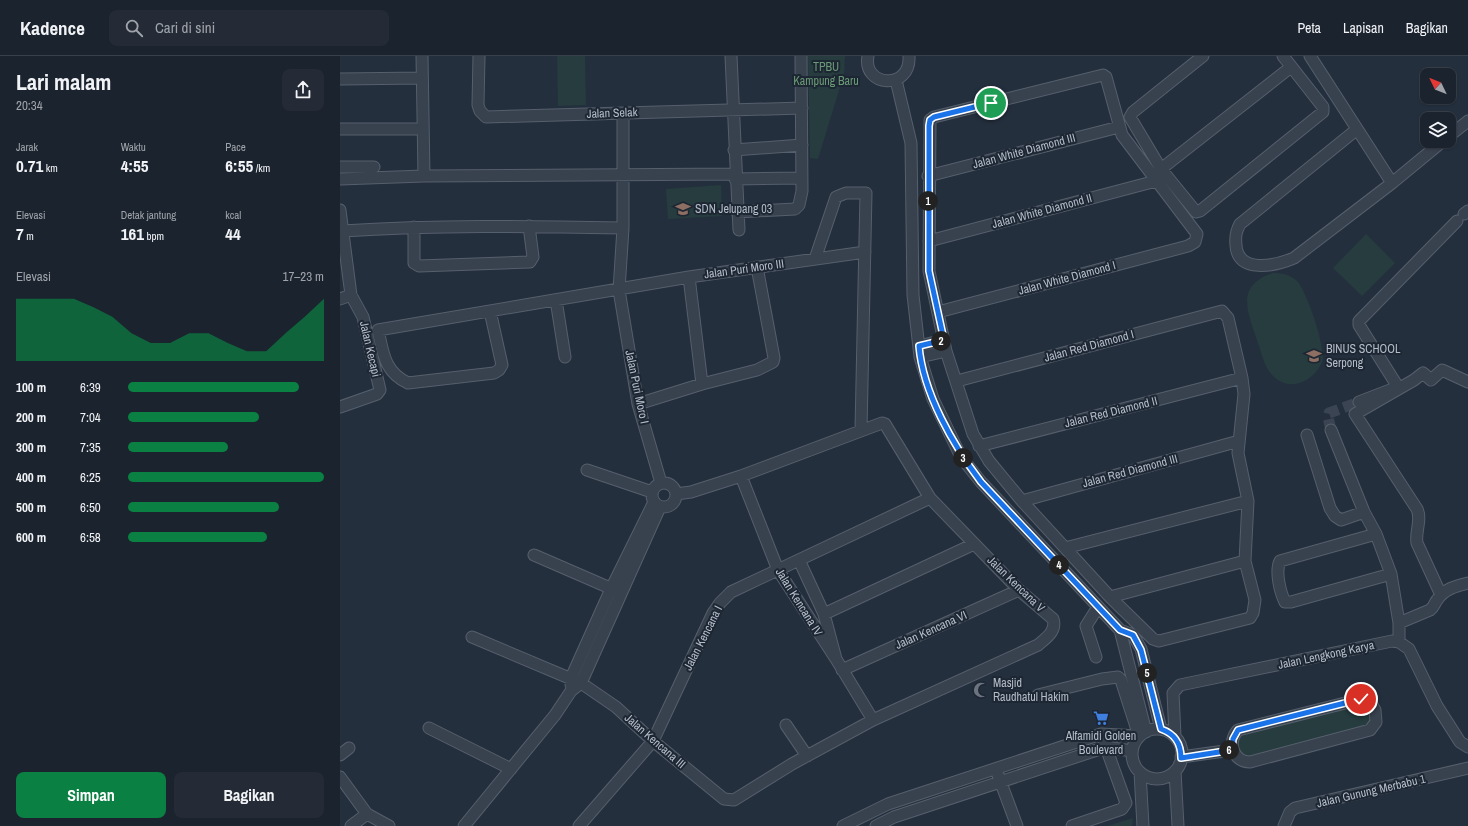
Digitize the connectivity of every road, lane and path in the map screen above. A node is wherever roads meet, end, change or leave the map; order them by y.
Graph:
1 (422, 56) edge
2 (479, 56) edge
3 (731, 56) edge
4 (801, 56) edge
5 (868, 56) edge
6 (910, 56) edge
7 (1203, 56) edge
8 (1283, 56) edge
9 (1310, 56) edge
10 (1292, 67) junction
11 (422, 78) junction
12 (340, 79) edge
13 (896, 80) junction
14 (802, 108) junction
15 (732, 110) junction
16 (623, 113) junction
17 (1468, 121) edge
18 (1119, 126) junction
19 (340, 129) edge
20 (423, 129) junction
21 (1356, 130) junction
22 (1456, 130) edge
23 (802, 146) junction
24 (1434, 148) edge
25 (734, 150) junction
26 (340, 167) edge
27 (374, 167) dead end
28 (1161, 169) junction
29 (424, 176) junction
30 (622, 176) junction
31 (928, 176) junction
32 (735, 177) junction
33 (802, 178) junction
34 (340, 179) edge
35 (1156, 181) junction
36 (1392, 183) junction
37 (798, 208) junction
38 (340, 210) edge
39 (737, 212) junction
40 (340, 214) edge
41 (1463, 215) edge
42 (794, 219) dead end
43 (414, 226) junction
44 (529, 226) junction
45 (623, 228) junction
46 (739, 230) dead end
47 (342, 238) edge
48 (929, 241) junction
49 (865, 252) junction
50 (815, 259) junction
51 (757, 267) junction
52 (689, 277) junction
53 (621, 290) junction
54 (345, 297) edge
55 (556, 300) junction
56 (490, 311) junction
57 (938, 312) junction
58 (945, 346) junction
59 (919, 351) junction
60 (565, 358) dead end
61 (1242, 378) junction
62 (957, 381) junction
63 (1468, 382) edge
64 (702, 384) junction
65 (1359, 402) tunnel mouth
66 (638, 404) junction
67 (340, 407) edge
68 (861, 430) junction
69 (1331, 430) tunnel mouth
70 (1307, 435) dead end
71 (1239, 441) junction
72 (979, 446) junction
73 (587, 470) dead end
74 (741, 476) junction
75 (661, 483) junction
76 (679, 495) junction
77 (930, 498) junction
78 (656, 500) junction
79 (1022, 501) junction
80 (1248, 501) junction
81 (1364, 512) junction
82 (1376, 534) junction
83 (974, 544) junction
84 (1065, 548) junction
85 (534, 555) dead end
86 (799, 560) junction
87 (1245, 561) junction
88 (778, 570) junction
89 (1391, 574) junction
90 (1468, 582) edge
91 (1019, 590) junction
92 (616, 591) junction
93 (1441, 595) junction
94 (1110, 597) junction
95 (1098, 607) junction
96 (824, 614) junction
97 (1398, 620) junction
98 (1120, 630) junction
99 (472, 637) dead end
100 (1399, 642) junction
101 (1096, 657) dead end
102 (836, 659) junction
103 (842, 670) junction
104 (1148, 677) junction
105 (576, 680) junction
106 (1132, 680) junction
107 (1038, 695) dead end
108 (873, 720) junction
109 (786, 725) dead end
110 (429, 728) dead end
111 (1161, 729) junction
112 (1101, 734) junction
113 (1142, 734) junction
114 (1175, 736) junction
115 (653, 741) junction
116 (1106, 747) junction
117 (1468, 748) edge
118 (1232, 750) junction
119 (1132, 751) junction
120 (807, 756) junction
121 (1181, 758) junction
122 (996, 768) junction
123 (1468, 768) edge
124 (511, 769) junction
125 (1175, 771) junction
126 (1140, 772) junction
127 (340, 777) edge
128 (1000, 782) junction
129 (729, 800) joint
130 (888, 804) junction
131 (367, 814) junction
132 (895, 822) edge
133 (388, 825) edge
134 (352, 826) edge
135 (464, 826) edge
136 (579, 826) edge
137 (843, 826) edge
138 (876, 826) edge
139 (1017, 826) edge
140 (1072, 826) edge
141 (1143, 826) edge
142 (1178, 826) edge
143 (1284, 826) edge

1 - 11 street
2 - 16 street, Jalan Selak
3 - 15 street
4 - 14 street
5 - 13 street
6 - 13 street
7 - 28 street
8 - 10 street
9 - 21 street
10 - 28 street
10 - 28 street
11 - 12 street
11 - 20 street
13 - 59 street
14 - 15 street, Jalan Selak
14 - 23 street
15 - 16 street, Jalan Selak
15 - 25 street
16 - 30 street, Jalan Puri Moro I
17 - 22 street
18 - 31 street, Jalan White Diamond III
18 - 31 street
18 - 35 street
19 - 20 street
20 - 29 street
21 - 36 street
21 - 36 street
23 - 25 street
23 - 33 street
24 - 36 street
25 - 32 street
26 - 27 street
29 - 30 street
29 - 34 street
30 - 32 street
30 - 45 street, Jalan Puri Moro I
31 - 48 street
32 - 33 street
32 - 39 street
33 - 37 street
35 - 48 street, Jalan White Diamond II
35 - 57 street, Jalan White Diamond I
37 - 39 street
37 - 42 street
38 - 40 street, Jalan Kecapi
39 - 46 street
40 - 47 street, Jalan Kecapi
41 - 65 street
43 - 44 street
43 - 44 street
43 - 47 street
44 - 45 street
45 - 53 street, Jalan Puri Moro I
47 - 54 street, Jalan Kecapi
48 - 57 street
49 - 50 street, Jalan Puri Moro III
49 - 50 street
49 - 68 street
50 - 51 street, Jalan Puri Moro III
51 - 52 street, Jalan Puri Moro III
51 - 64 street
52 - 53 street, Jalan Puri Moro III
52 - 64 street
53 - 55 street, Jalan Puri Moro III
53 - 66 street, Jalan Puri Moro I
54 - 67 street, Jalan Kecapi
55 - 56 street, Jalan Puri Moro III
55 - 60 street
56 - 56 street, Jalan Puri Moro III
57 - 58 street
58 - 59 street
58 - 62 street
59 - 95 street
61 - 62 street, Jalan Red Diamond I
61 - 71 street
61 - 72 street, Jalan Red Diamond II
62 - 72 street
63 - 93 street
64 - 66 street
66 - 75 street, Jalan Puri Moro I
68 - 74 street, Jalan Kencana V
68 - 77 street, Jalan Kencana V
69 - 81 street
70 - 81 street
71 - 79 street, Jalan Red Diamond III
71 - 80 street
72 - 79 street
73 - 78 street
74 - 76 street, Jalan Kencana V
74 - 88 street, Jalan Kencana IV
75 - 76 street
75 - 78 street
76 - 78 street
77 - 83 street, Jalan Kencana V
77 - 86 street, Jalan Kencana I
78 - 92 street
79 - 84 street
80 - 84 street
80 - 87 street
81 - 82 street
82 - 89 street
82 - 89 street
83 - 91 street, Jalan Kencana V
83 - 96 street
84 - 94 street
85 - 92 street
86 - 88 street, Jalan Kencana I
86 - 96 street, Jalan Kencana IV
87 - 94 street
87 - 94 street
88 - 102 street, Jalan Kencana IV
88 - 115 street, Jalan Kencana I
89 - 97 street
90 - 93 street
91 - 103 street, Jalan Kencana VI
91 - 108 street, Jalan Kencana V
92 - 105 street
93 - 97 street
95 - 98 street
95 - 101 street
96 - 102 street, Jalan Kencana IV
97 - 100 street
98 - 104 street
98 - 106 street
99 - 105 street, Jalan Kencana III
100 - 114 street, Jalan Lengkong Karya
100 - 117 street
102 - 103 street, Jalan Kencana IV
103 - 108 street, Jalan Kencana IV
104 - 106 street
104 - 111 street
105 - 115 street, Jalan Kencana III
105 - 124 street
106 - 113 street
107 - 113 street
108 - 120 street, Jalan Kencana V
109 - 120 street
110 - 124 street
111 - 113 street
111 - 114 street
112 - 113 street
112 - 116 street
112 - 122 street
113 - 119 street
114 - 121 street
115 - 129 street, Jalan Kencana III
115 - 136 street, Jalan Kencana I
116 - 119 street
116 - 128 street
116 - 140 street
118 - 118 street
118 - 121 street
119 - 126 street
120 - 129 street, Jalan Kencana V
121 - 125 street
122 - 128 street
122 - 130 street
123 - 143 street, Jalan Gunung Merbabu 1
124 - 135 street
125 - 126 street
125 - 142 street
126 - 141 street
127 - 131 street
128 - 132 street
128 - 139 street
130 - 132 street
130 - 137 street
131 - 133 street
131 - 134 street
132 - 138 street

